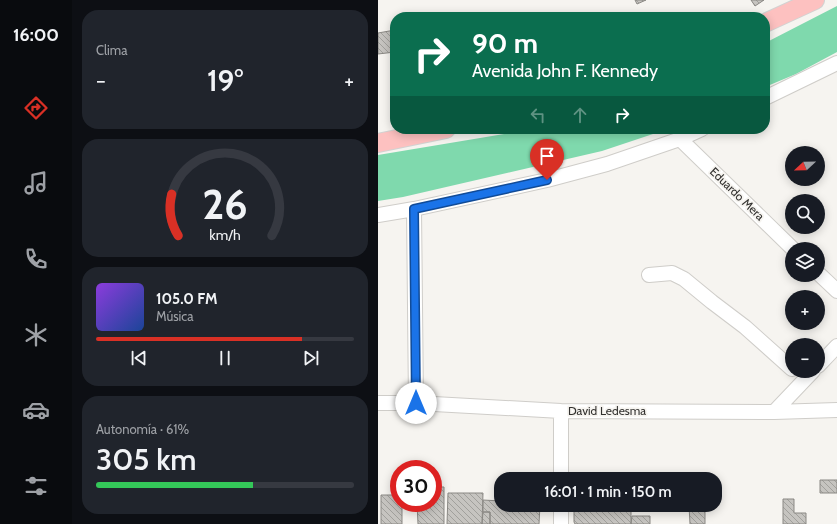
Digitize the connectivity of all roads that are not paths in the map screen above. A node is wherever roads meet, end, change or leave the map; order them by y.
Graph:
1 (815, 0) edge
2 (770, 21) edge
3 (837, 63) edge
4 (770, 96) edge
5 (422, 134) edge
6 (691, 134) edge
7 (680, 139) junction
8 (378, 143) edge
9 (414, 209) junction
10 (378, 215) edge
11 (786, 242) edge
12 (649, 274) dead end
13 (825, 280) edge
14 (837, 291) edge
15 (837, 346) edge
16 (825, 359) edge
17 (785, 363) edge
18 (801, 378) edge
19 (378, 403) edge
20 (416, 403) junction
21 (837, 410) edge
22 (561, 411) junction
23 (774, 412) junction
24 (561, 472) edge
25 (561, 512) edge
26 (561, 524) edge

1 - 2 main road
3 - 4 street
5 - 8 main road
6 - 7 street
7 - 9 street
7 - 11 street, Eduardo Mera
9 - 10 street
9 - 20 street
12 - 17 street
13 - 14 street
15 - 16 street
18 - 23 street
19 - 20 street, David Ledesma
20 - 22 street, David Ledesma
21 - 23 street, David Ledesma
22 - 23 street, David Ledesma
22 - 24 street
25 - 26 street

